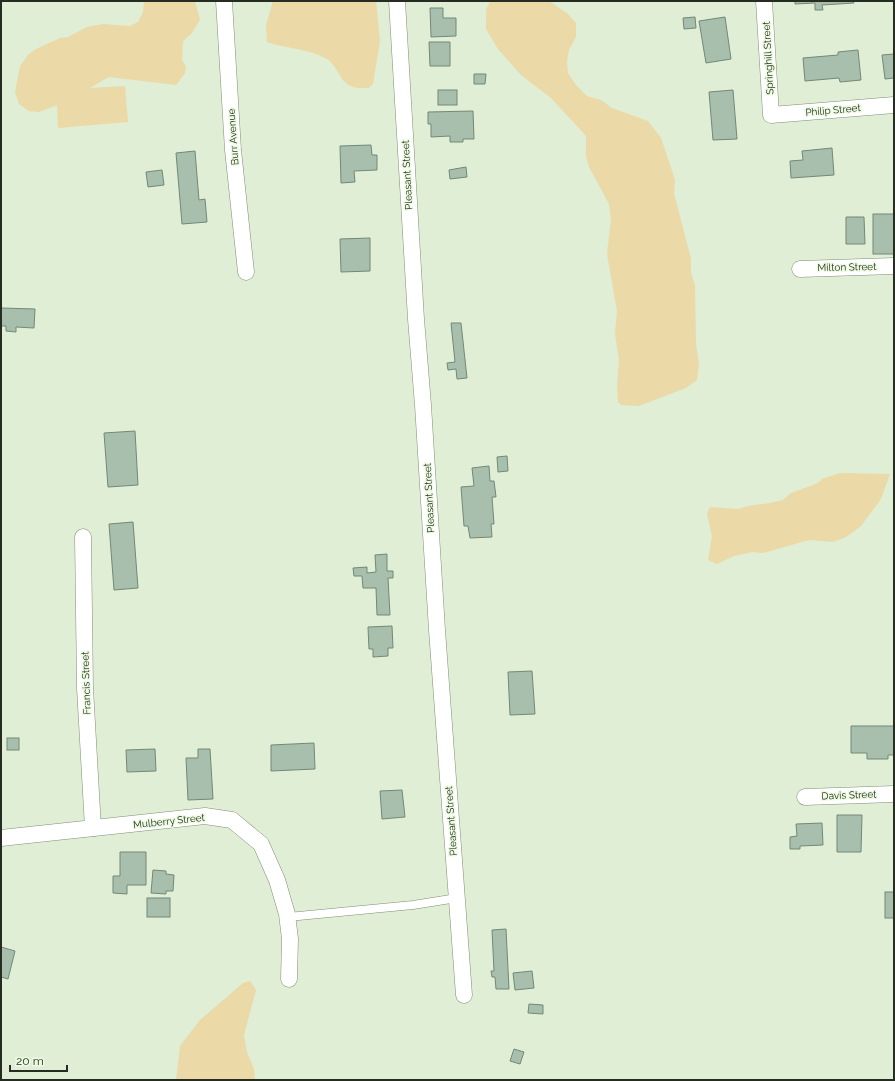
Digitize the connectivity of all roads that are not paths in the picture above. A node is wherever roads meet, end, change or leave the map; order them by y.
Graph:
1 (224, 1) edge
2 (397, 1) edge
3 (764, 1) edge
4 (894, 105) edge
5 (771, 115) joint
6 (894, 266) edge
7 (800, 268) dead end
8 (246, 272) dead end
9 (83, 537) dead end
10 (894, 794) edge
11 (804, 797) dead end
12 (93, 828) junction
13 (1, 838) edge
14 (457, 898) junction
15 (288, 917) junction
16 (289, 979) dead end
17 (464, 995) dead end

1 - 8 street, Burr Avenue
2 - 14 street, Pleasant Street
3 - 5 street, Springhill Street
4 - 5 street, Philip Street
6 - 7 street, Milton Street
9 - 12 street, Francis Street
10 - 11 street, Davis Street
12 - 13 street, Mulberry Street
12 - 15 street, Mulberry Street
14 - 15 lane
14 - 17 street, Pleasant Street
15 - 16 street, Mulberry Street

